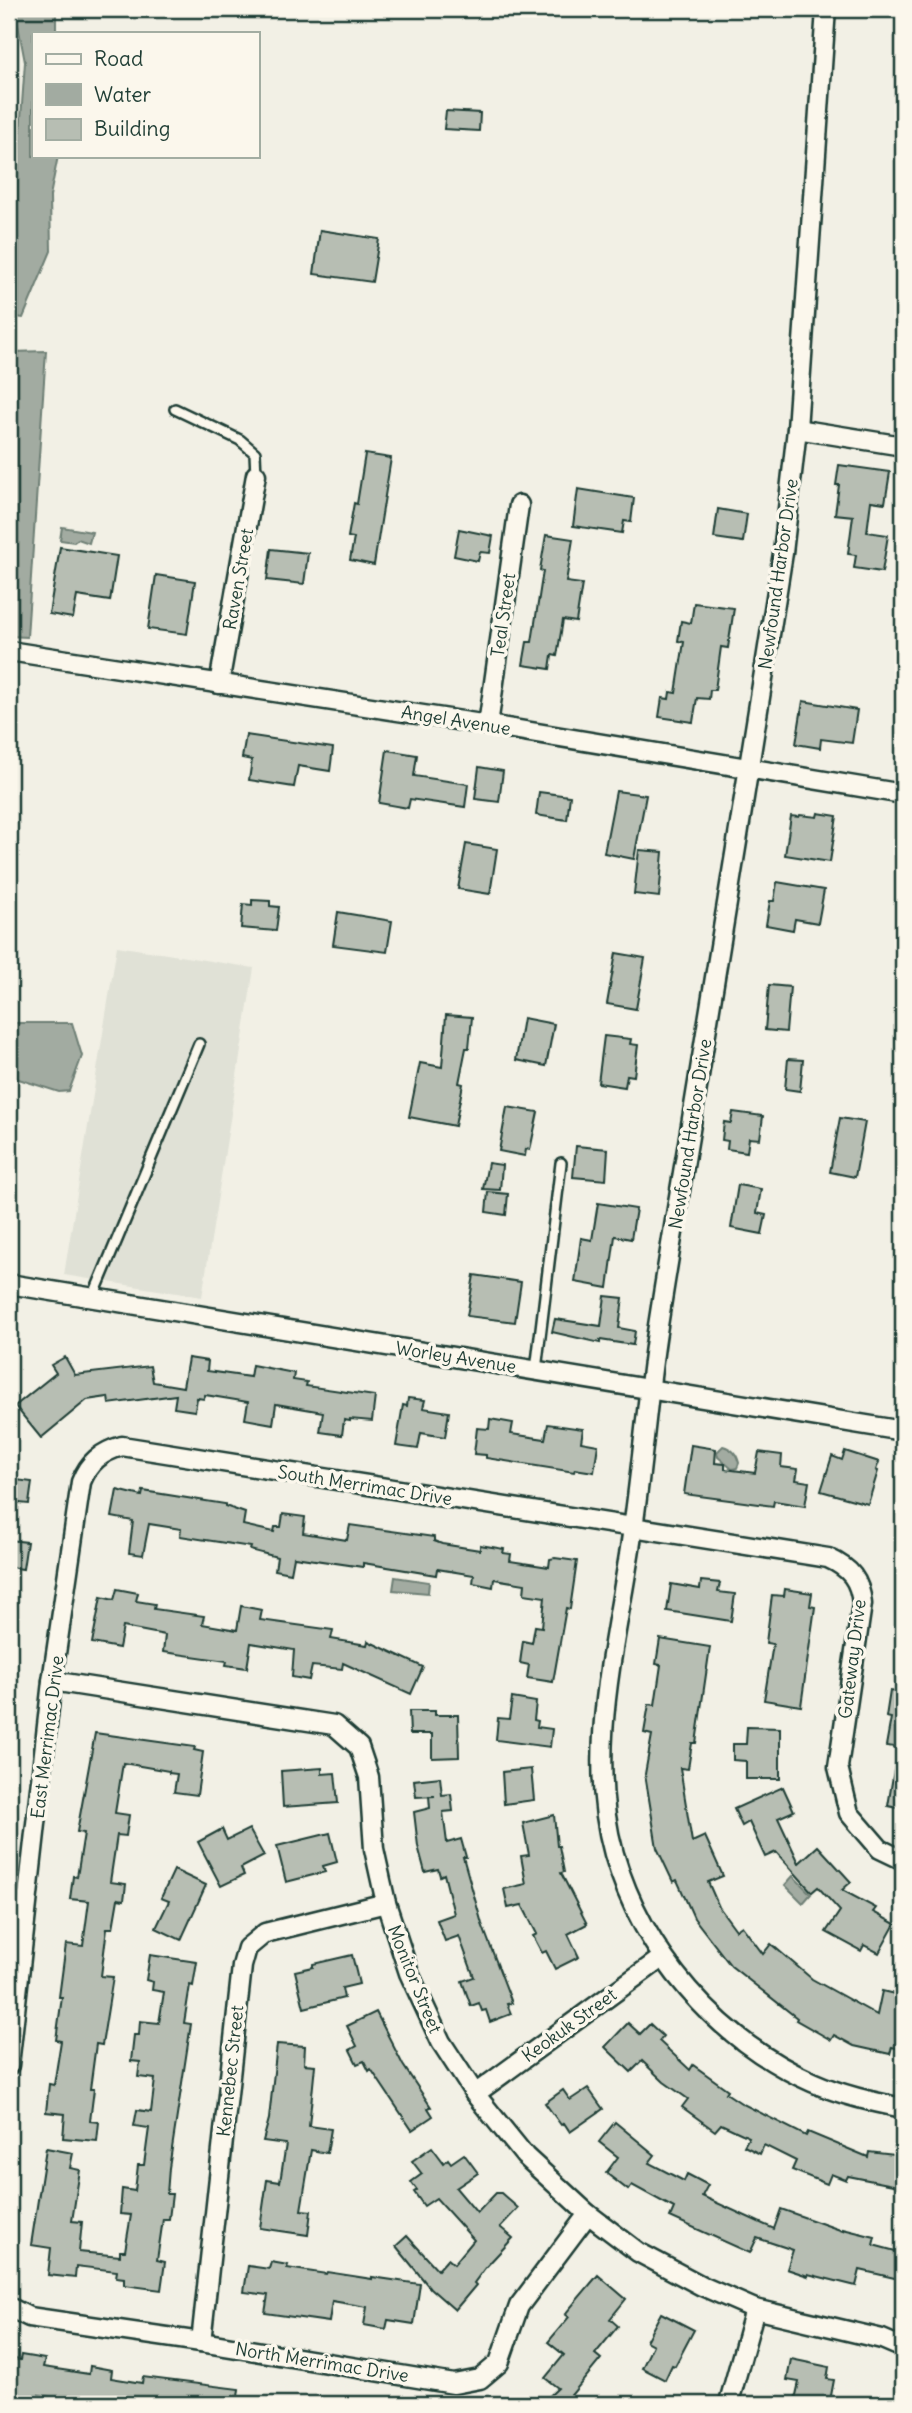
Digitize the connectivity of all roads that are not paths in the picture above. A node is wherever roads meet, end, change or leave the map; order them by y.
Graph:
1 (826, 9) edge
2 (175, 409) dead end
3 (797, 429) junction
4 (903, 446) edge
5 (256, 475) joint
6 (519, 505) dead end
7 (9, 652) edge
8 (219, 684) junction
9 (488, 725) junction
10 (749, 769) junction
11 (903, 794) edge
12 (199, 1044) dead end
13 (561, 1163) dead end
14 (9, 1284) edge
15 (93, 1297) junction
16 (536, 1370) junction
17 (650, 1389) junction
18 (903, 1431) edge
19 (98, 1457) joint
20 (633, 1528) junction
21 (52, 1681) junction
22 (903, 1860) edge
23 (386, 1903) junction
24 (663, 1957) junction
25 (9, 2065) edge
26 (475, 2094) junction
27 (903, 2108) edge
28 (588, 2214) junction
29 (9, 2307) edge
30 (755, 2309) junction
31 (201, 2342) junction
32 (903, 2348) edge
33 (729, 2402) dead end

1 - 3 street, Newfound Harbor Drive
2 - 5 lane
3 - 4 street
3 - 10 street, Newfound Harbor Drive
5 - 8 street, Raven Street
6 - 9 street, Teal Street
7 - 8 street, Angel Avenue
8 - 9 street, Angel Avenue
9 - 10 street, Angel Avenue
10 - 11 street, Angel Avenue
10 - 17 street, Newfound Harbor Drive
12 - 15 lane
13 - 16 lane
14 - 15 street, Worley Avenue
15 - 16 street, Worley Avenue
16 - 17 street, Worley Avenue
17 - 18 street, Worley Avenue
17 - 20 street, Newfound Harbor Drive
19 - 20 street, South Merrimac Drive
19 - 21 street, East Merrimac Drive
20 - 22 street, Gateway Drive
20 - 24 street, Newfound Harbor Drive
21 - 23 street, Monitor Street
21 - 25 street, East Merrimac Drive
23 - 26 street, Monitor Street
23 - 31 street, Kennebec Street
24 - 26 street, Keokuk Street
24 - 27 street, Newfound Harbor Drive
26 - 28 street, Monitor Street
28 - 30 street, Monitor Street
28 - 31 street, North Merrimac Drive
29 - 31 street, North Merrimac Drive
30 - 32 street, Monitor Street
30 - 33 street

